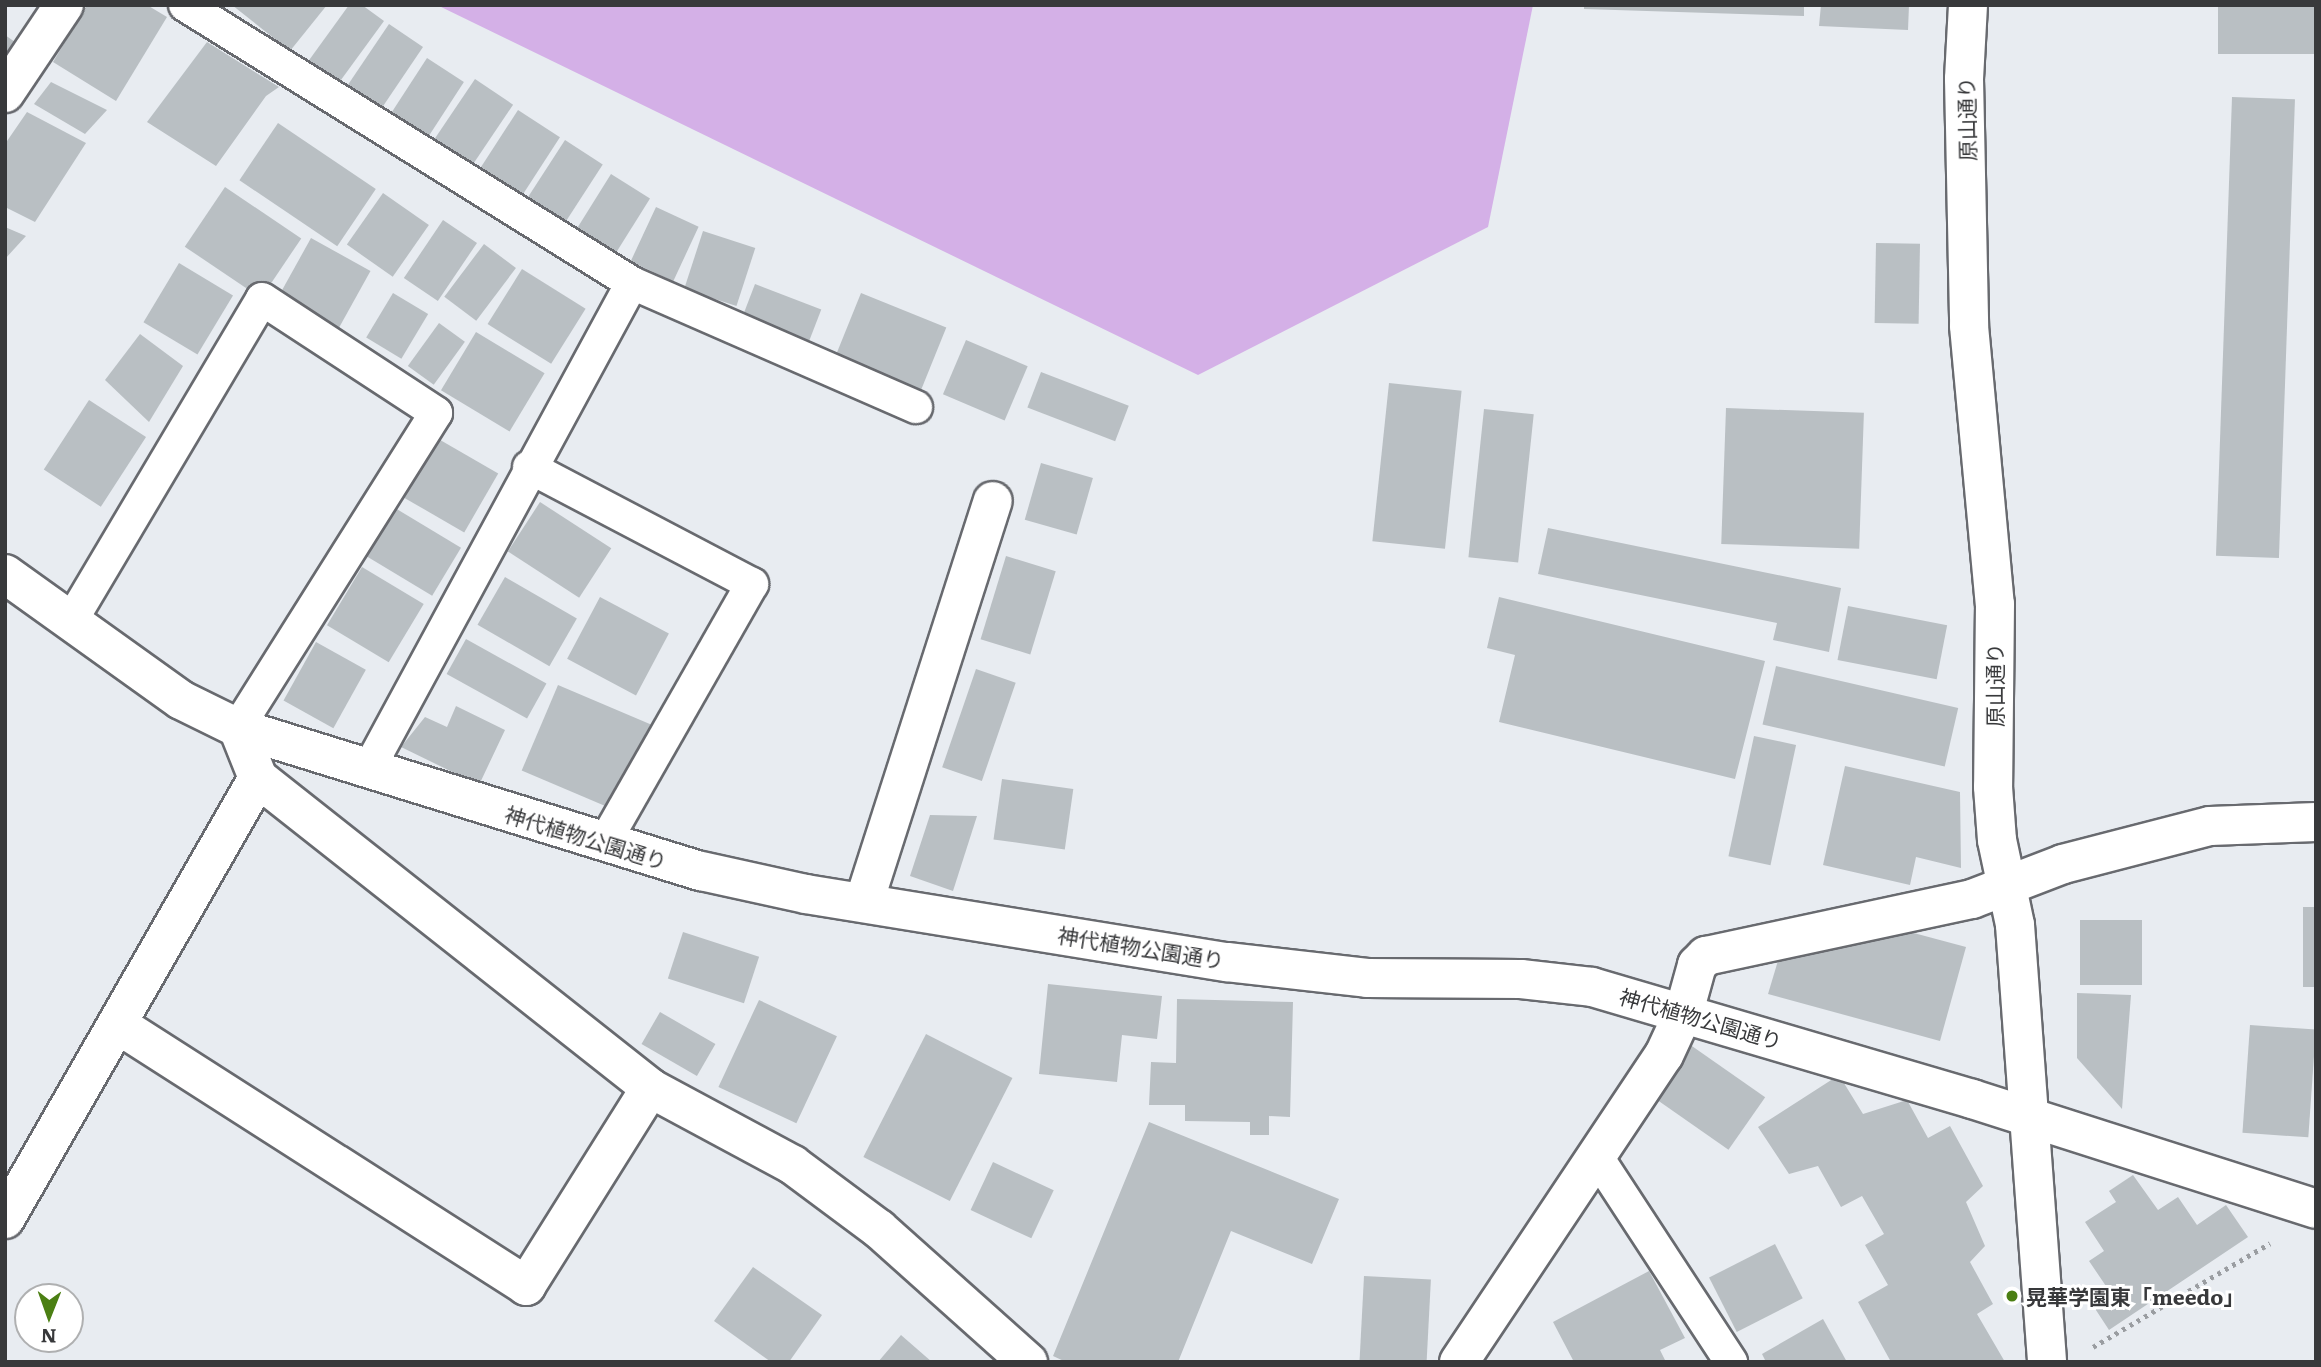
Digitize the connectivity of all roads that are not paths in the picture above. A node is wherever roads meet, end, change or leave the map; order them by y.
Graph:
1 (64, 5) edge
2 (185, 5) edge
3 (1968, 5) edge
4 (5, 93) edge
5 (632, 283) junction
6 (916, 407) dead end
7 (529, 467) junction
8 (993, 500) dead end
9 (5, 574) edge
10 (71, 621) junction
11 (238, 728) junction
12 (368, 770) junction
13 (258, 778) junction
14 (2316, 821) edge
15 (605, 842) junction
16 (2006, 887) junction
17 (864, 902) junction
18 (1684, 1012) junction
19 (117, 1024) junction
20 (650, 1088) junction
21 (2030, 1119) junction
22 (1597, 1157) junction
23 (2316, 1209) edge
24 (5, 1219) edge
25 (1028, 1362) edge
26 (1459, 1362) edge
27 (1731, 1362) edge
28 (2047, 1362) edge

1 - 4 street
2 - 5 lane
3 - 16 street, 原山通り
5 - 6 lane
5 - 7 lane
7 - 12 lane
7 - 15 lane
8 - 17 street
9 - 10 street, 神代植物公園通り
10 - 11 street, 神代植物公園通り
10 - 11 lane
11 - 12 street, 神代植物公園通り
11 - 13 street
12 - 15 street, 神代植物公園通り
13 - 19 street
13 - 20 street
14 - 16 street
15 - 17 street, 神代植物公園通り
16 - 18 street
16 - 21 street, 原山通り
17 - 18 street, 神代植物公園通り
18 - 21 street, 神代植物公園通り
18 - 22 street
19 - 20 street
19 - 24 street
20 - 25 street
21 - 23 street, 神代植物公園通り
21 - 28 street, 原山通り
22 - 26 street
22 - 27 lane

